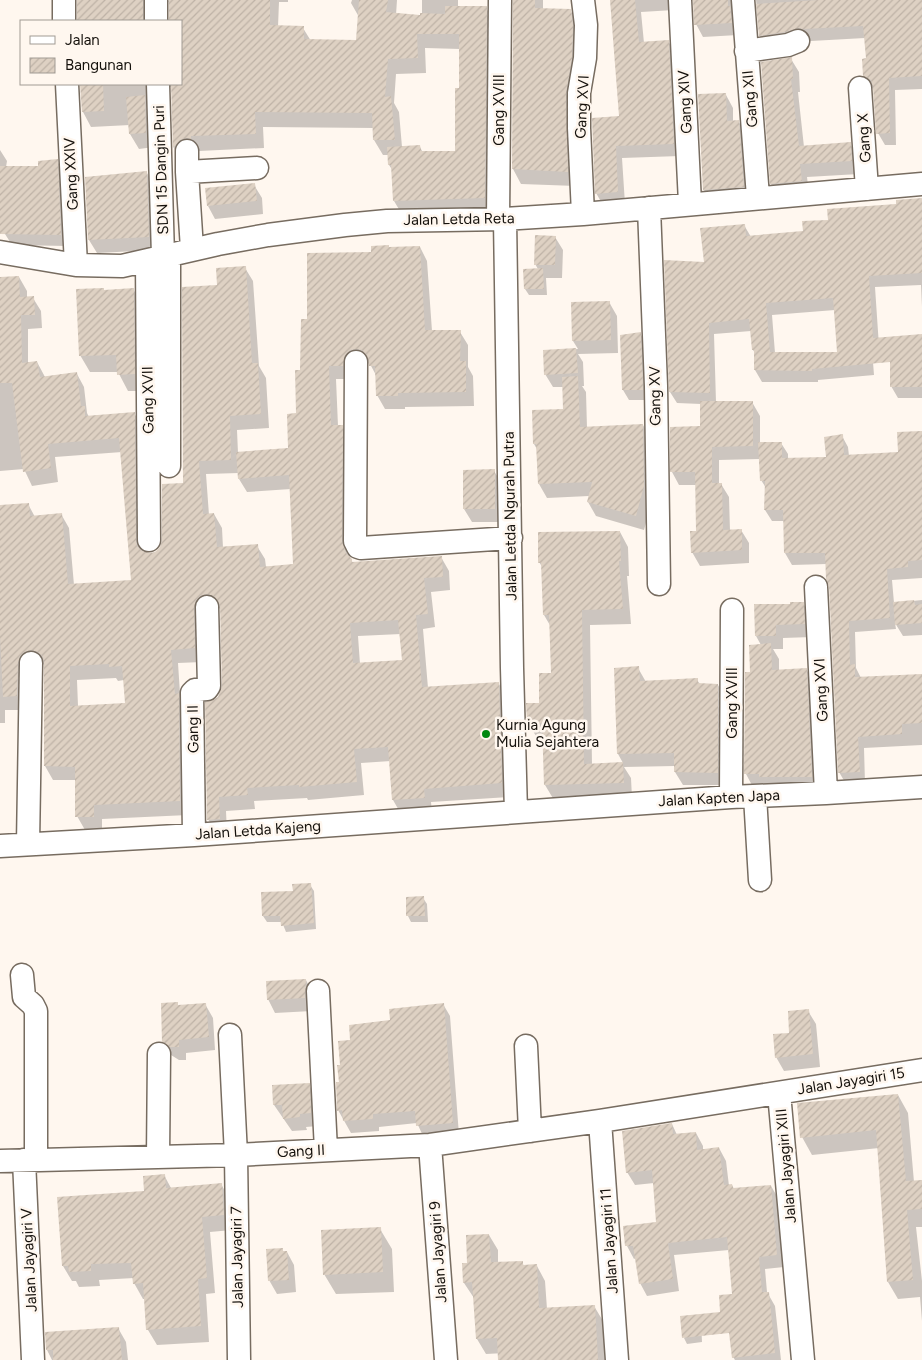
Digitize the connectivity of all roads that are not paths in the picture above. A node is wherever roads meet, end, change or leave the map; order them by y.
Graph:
1 (64, 0) edge
2 (156, 0) edge
3 (500, 0) edge
4 (583, 0) edge
5 (680, 0) edge
6 (743, 0) edge
7 (64, 20) edge
8 (156, 20) edge
9 (798, 41) dead end
10 (746, 51) junction
11 (67, 85) edge
12 (158, 85) edge
13 (860, 88) dead end
14 (258, 168) dead end
15 (922, 184) edge
16 (867, 189) junction
17 (758, 197) junction
18 (690, 203) junction
19 (650, 208) junction
20 (583, 214) junction
21 (502, 219) junction
22 (192, 249) junction
23 (0, 252) edge
24 (160, 257) junction
25 (76, 265) junction
26 (356, 362) dead end
27 (169, 466) dead end
28 (511, 538) junction
29 (149, 540) dead end
30 (659, 584) dead end
31 (816, 587) dead end
32 (207, 607) dead end
33 (732, 610) dead end
34 (31, 663) dead end
35 (922, 787) edge
36 (826, 793) junction
37 (756, 796) junction
38 (731, 797) junction
39 (516, 812) junction
40 (194, 835) junction
41 (28, 844) junction
42 (0, 846) edge
43 (760, 880) dead end
44 (22, 974) dead end
45 (318, 991) dead end
46 (230, 1036) dead end
47 (526, 1046) dead end
48 (159, 1054) dead end
49 (922, 1070) edge
50 (779, 1093) junction
51 (600, 1122) junction
52 (530, 1130) junction
53 (430, 1145) junction
54 (326, 1150) junction
55 (236, 1155) junction
56 (158, 1157) junction
57 (0, 1160) edge
58 (30, 1160) junction
59 (33, 1360) edge
60 (239, 1360) edge
61 (446, 1360) edge
62 (617, 1360) edge
63 (803, 1360) edge

1 - 7 street
2 - 8 street
3 - 21 street, Gang XVIII
4 - 20 street, Gang XVI
5 - 18 street, Gang XIV
6 - 10 street, Gang XII
9 - 10 street
10 - 17 street, Gang XII
11 - 25 street, Gang XXIV
12 - 24 street, SDN 15 Dangin Puri
13 - 16 street, Gang X
14 - 22 street
15 - 16 street, Jalan Letda Reta
16 - 17 street, Jalan Letda Reta
17 - 18 street, Jalan Letda Reta
18 - 19 street, Jalan Letda Reta
19 - 20 street, Jalan Letda Reta
19 - 30 street, Gang XV
20 - 21 street, Jalan Letda Reta
21 - 22 street, Jalan Letda Reta
21 - 28 street, Jalan Letda Ngurah Putra
22 - 24 street, Jalan Letda Reta
23 - 25 street, Jalan Letda Reta
24 - 25 street, Jalan Letda Reta
24 - 27 street
24 - 29 street, Gang XVII
26 - 28 street
28 - 39 street, Jalan Letda Ngurah Putra
31 - 36 street, Gang XVI
32 - 40 street, Gang II
33 - 38 street, Gang XVIII
34 - 41 street
35 - 36 street, Jalan Kapten Japa
36 - 37 street, Jalan Kapten Japa
37 - 38 street, Jalan Kapten Japa
37 - 43 street
38 - 39 street, Jalan Kapten Japa
39 - 40 street, Jalan Letda Kajeng
40 - 41 street, Jalan Letda Kajeng
41 - 42 street, Jalan Letda Kajeng
44 - 58 street, Jalan Jayagiri V
45 - 54 street
46 - 55 street, Jalan Jayagiri 7
47 - 52 street
48 - 56 street
49 - 50 street, Jalan Jayagiri 15
50 - 51 street, Jalan Jayagiri XIII
50 - 63 street, Jalan Jayagiri XIII
51 - 52 street, Gang II
51 - 62 street, Jalan Jayagiri 11
52 - 53 street, Gang II
53 - 54 street, Gang II
53 - 61 street, Jalan Jayagiri 9
54 - 55 street, Gang II
55 - 56 street, Gang II
55 - 60 street, Jalan Jayagiri 7
56 - 58 street, Gang II
57 - 58 street, Gang II
58 - 59 street, Jalan Jayagiri V

